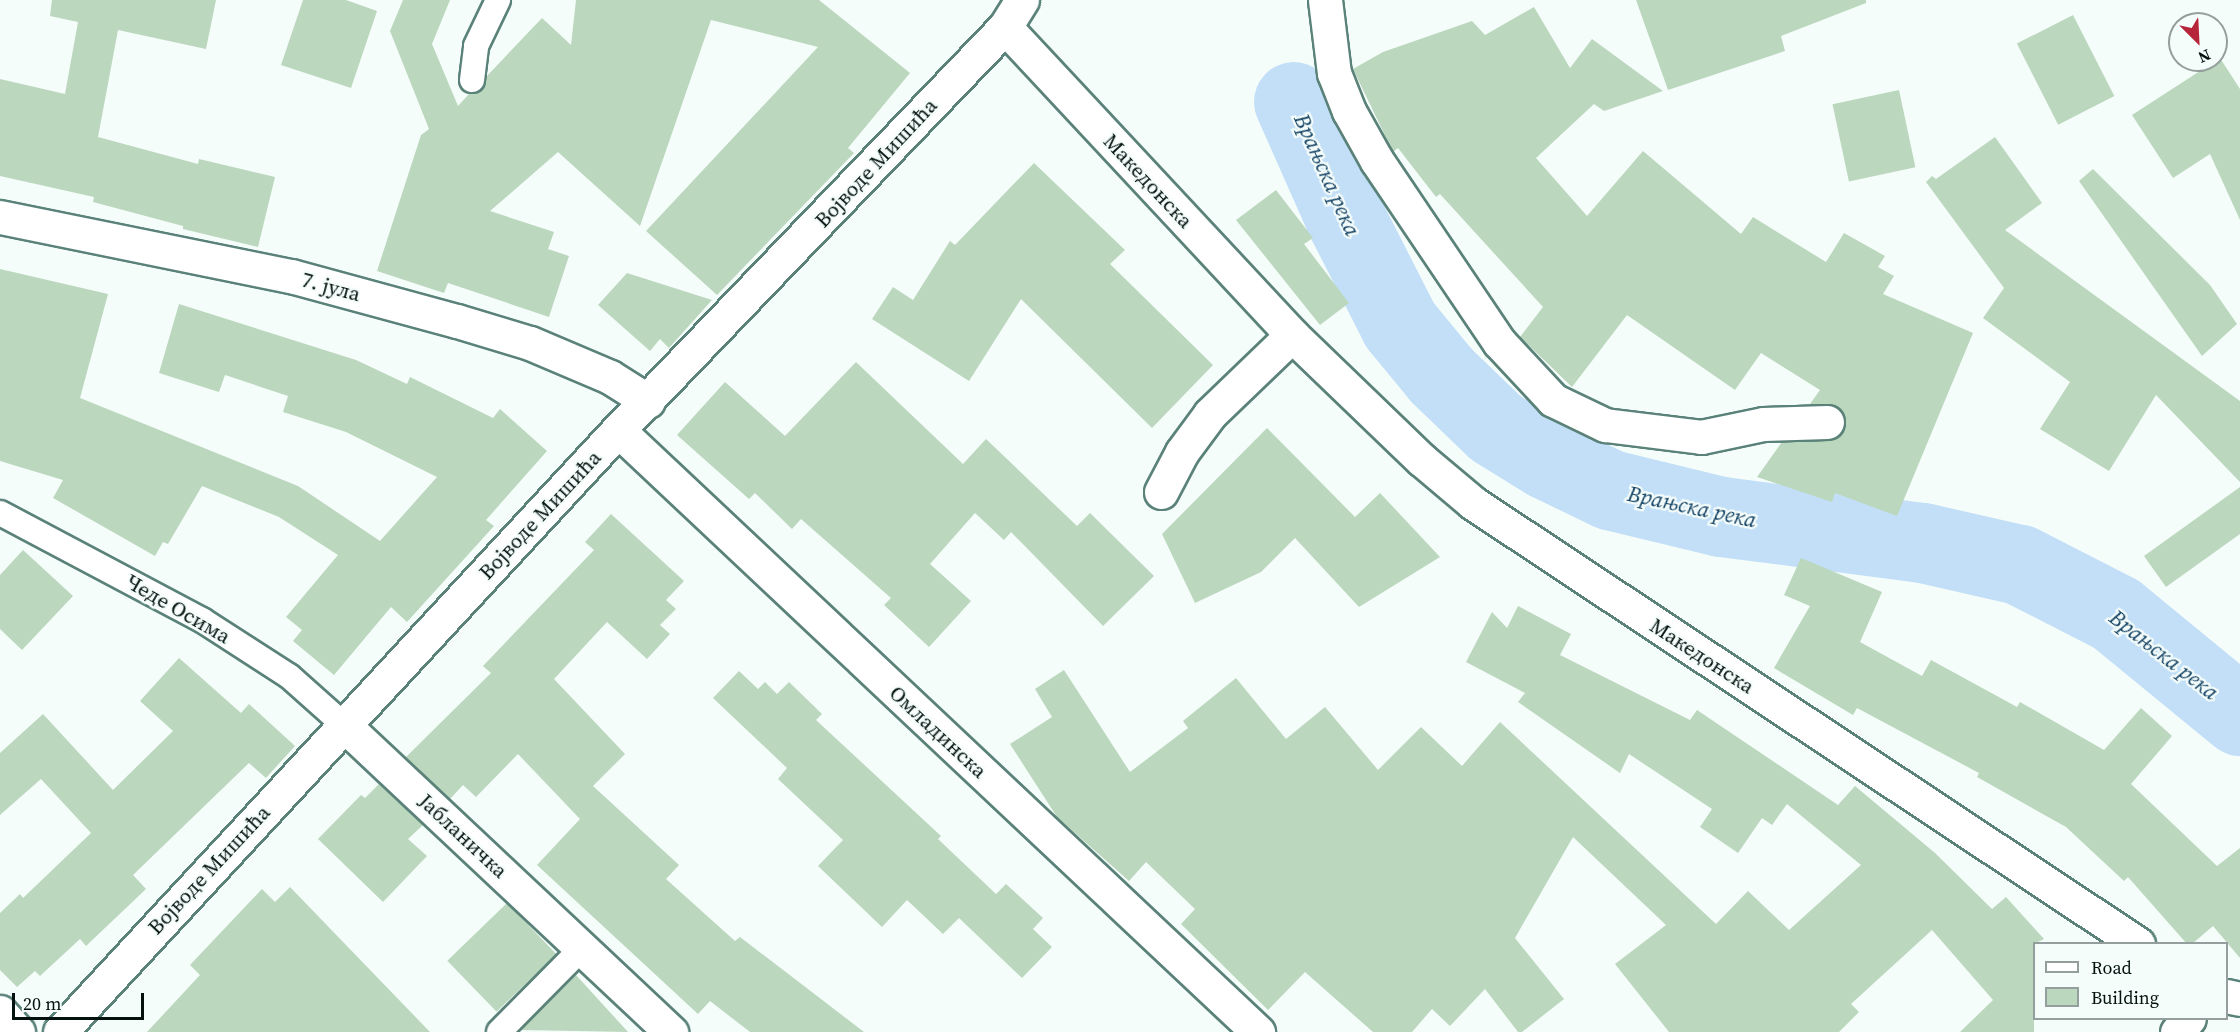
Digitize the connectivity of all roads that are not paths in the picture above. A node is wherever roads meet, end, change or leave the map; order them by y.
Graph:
1 (498, 0) edge
2 (1022, 0) edge
3 (1325, 0) edge
4 (1005, 27) junction
5 (472, 80) dead end
6 (0, 217) edge
7 (1292, 335) junction
8 (648, 401) junction
9 (1827, 422) dead end
10 (618, 430) junction
11 (1161, 492) dead end
12 (0, 513) edge
13 (344, 724) junction
14 (2135, 942) edge
15 (582, 948) junction
16 (0, 1012) edge
17 (2186, 1020) edge
18 (1245, 1028) edge
19 (18, 1032) edge
20 (60, 1032) edge
21 (499, 1032) edge
22 (671, 1032) edge
23 (2177, 1032) edge

1 - 5 lane
2 - 4 street, Војводе Мишића
3 - 9 street
4 - 7 street, Македонска
4 - 8 street, Војводе Мишића
6 - 8 street, 7. јула
7 - 11 street
7 - 14 street, Македонска
8 - 10 street, Војводе Мишића
10 - 13 street, Војводе Мишића
10 - 18 street, Омладинска
12 - 13 lane, Чеде Осима
13 - 15 street, Јабланичка
13 - 20 street, Војводе Мишића
15 - 21 lane
15 - 22 street, Јабланичка
16 - 19 street
17 - 23 street

